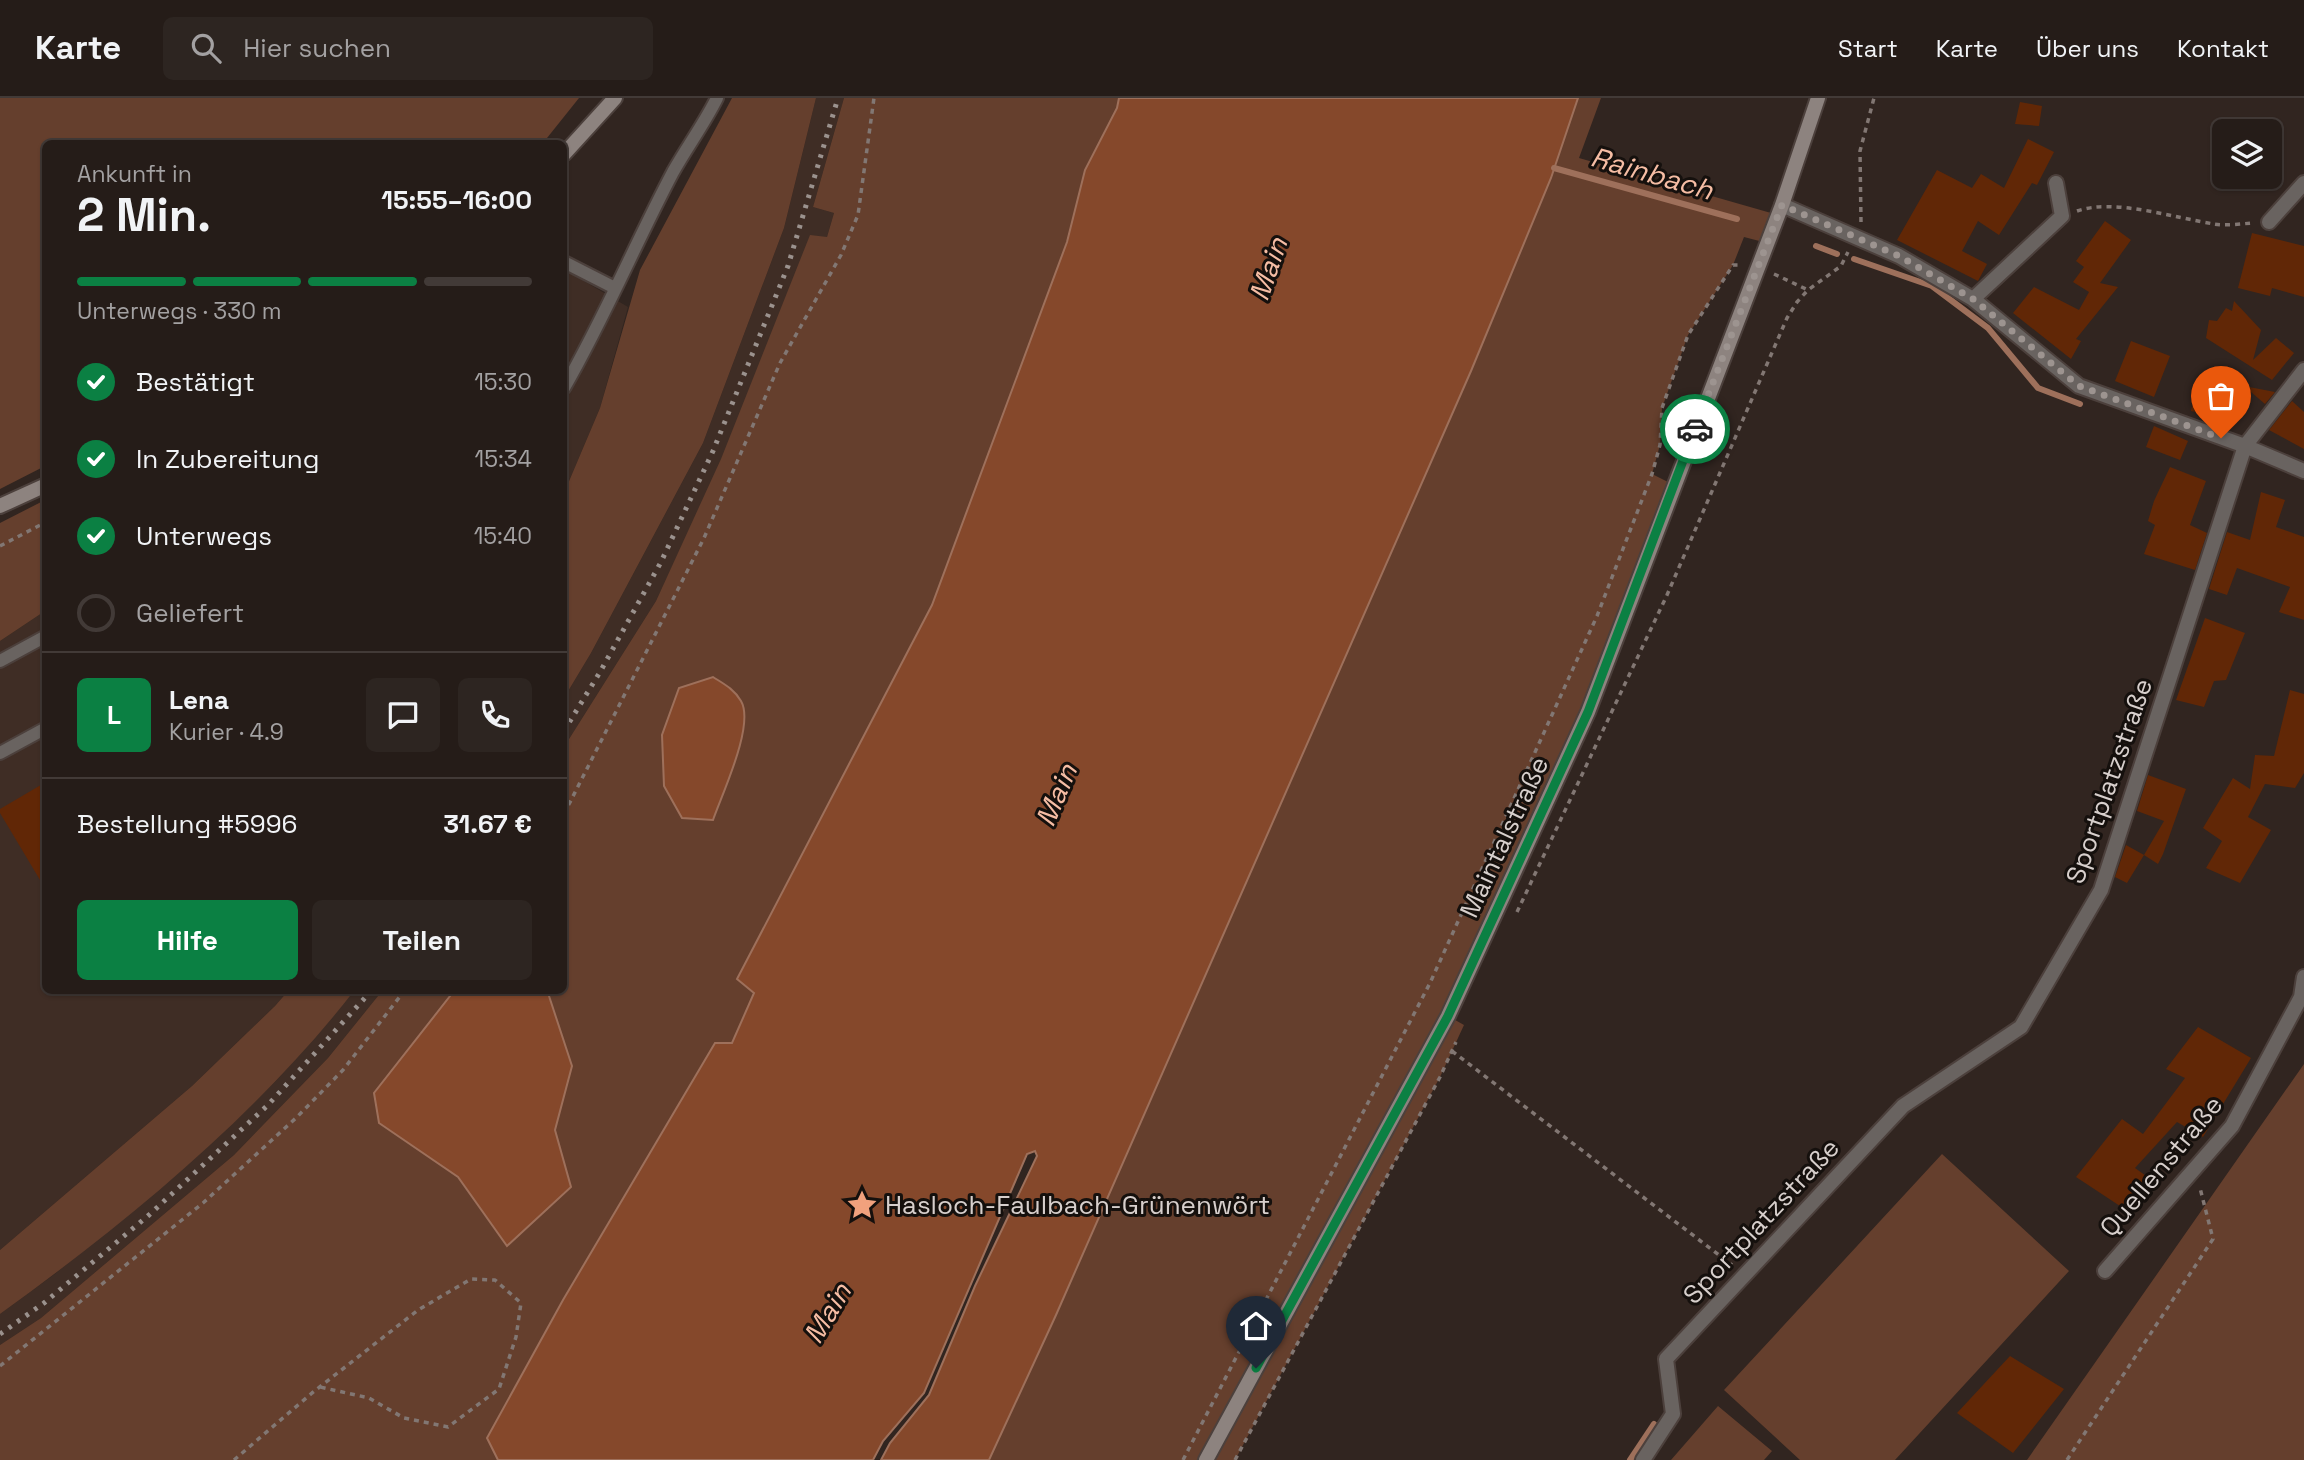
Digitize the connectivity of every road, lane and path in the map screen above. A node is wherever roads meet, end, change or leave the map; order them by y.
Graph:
1 (615, 98) edge
2 (717, 98) edge
3 (874, 98) edge
4 (1818, 98) edge
5 (1874, 98) edge
6 (567, 151) edge
7 (2056, 183) dead end
8 (2304, 183) edge
9 (1782, 205) junction
10 (2062, 216) junction
11 (2269, 222) joint
12 (1856, 237) junction
13 (567, 264) edge
14 (1758, 266) junction
15 (615, 288) junction
16 (1808, 290) junction
17 (1973, 299) junction
18 (2304, 370) edge
19 (567, 383) edge
20 (2245, 446) junction
21 (2304, 471) edge
22 (42, 487) edge
23 (0, 506) edge
24 (42, 524) edge
25 (0, 546) edge
26 (42, 638) edge
27 (0, 661) edge
28 (42, 729) edge
29 (0, 752) edge
30 (567, 808) edge
31 (1512, 924) dead end
32 (2304, 976) edge
33 (402, 994) edge
34 (1460, 1033) dead end
35 (1452, 1051) junction
36 (2195, 1169) junction
37 (2105, 1271) dead end
38 (1744, 1275) junction
39 (0, 1366) edge
40 (320, 1387) junction
41 (234, 1460) edge
42 (1183, 1460) edge
43 (1206, 1460) edge
44 (1235, 1460) edge
45 (1643, 1460) edge
46 (2067, 1460) edge

1 - 6 main road
2 - 15 lane
3 - 30 path
4 - 9 main road, Maintalstraße
5 - 12 path
7 - 10 street
8 - 11 street
9 - 12 street
9 - 14 main road, Maintalstraße
10 - 11 path
10 - 17 street
12 - 16 path
12 - 17 street
13 - 15 lane
14 - 16 path
14 - 42 path
14 - 43 main road, Maintalstraße
15 - 19 lane
16 - 31 path
17 - 20 street
18 - 20 street, Sportplatzstraße
20 - 21 street
20 - 38 street, Sportplatzstraße
22 - 23 main road
24 - 25 path
26 - 27 lane
28 - 29 lane
32 - 36 street, Quellenstraße
33 - 39 path
34 - 35 path
35 - 38 path
35 - 44 path
36 - 37 street, Quellenstraße
36 - 46 path
38 - 45 street, Sportplatzstraße
40 - 40 path
40 - 41 path

